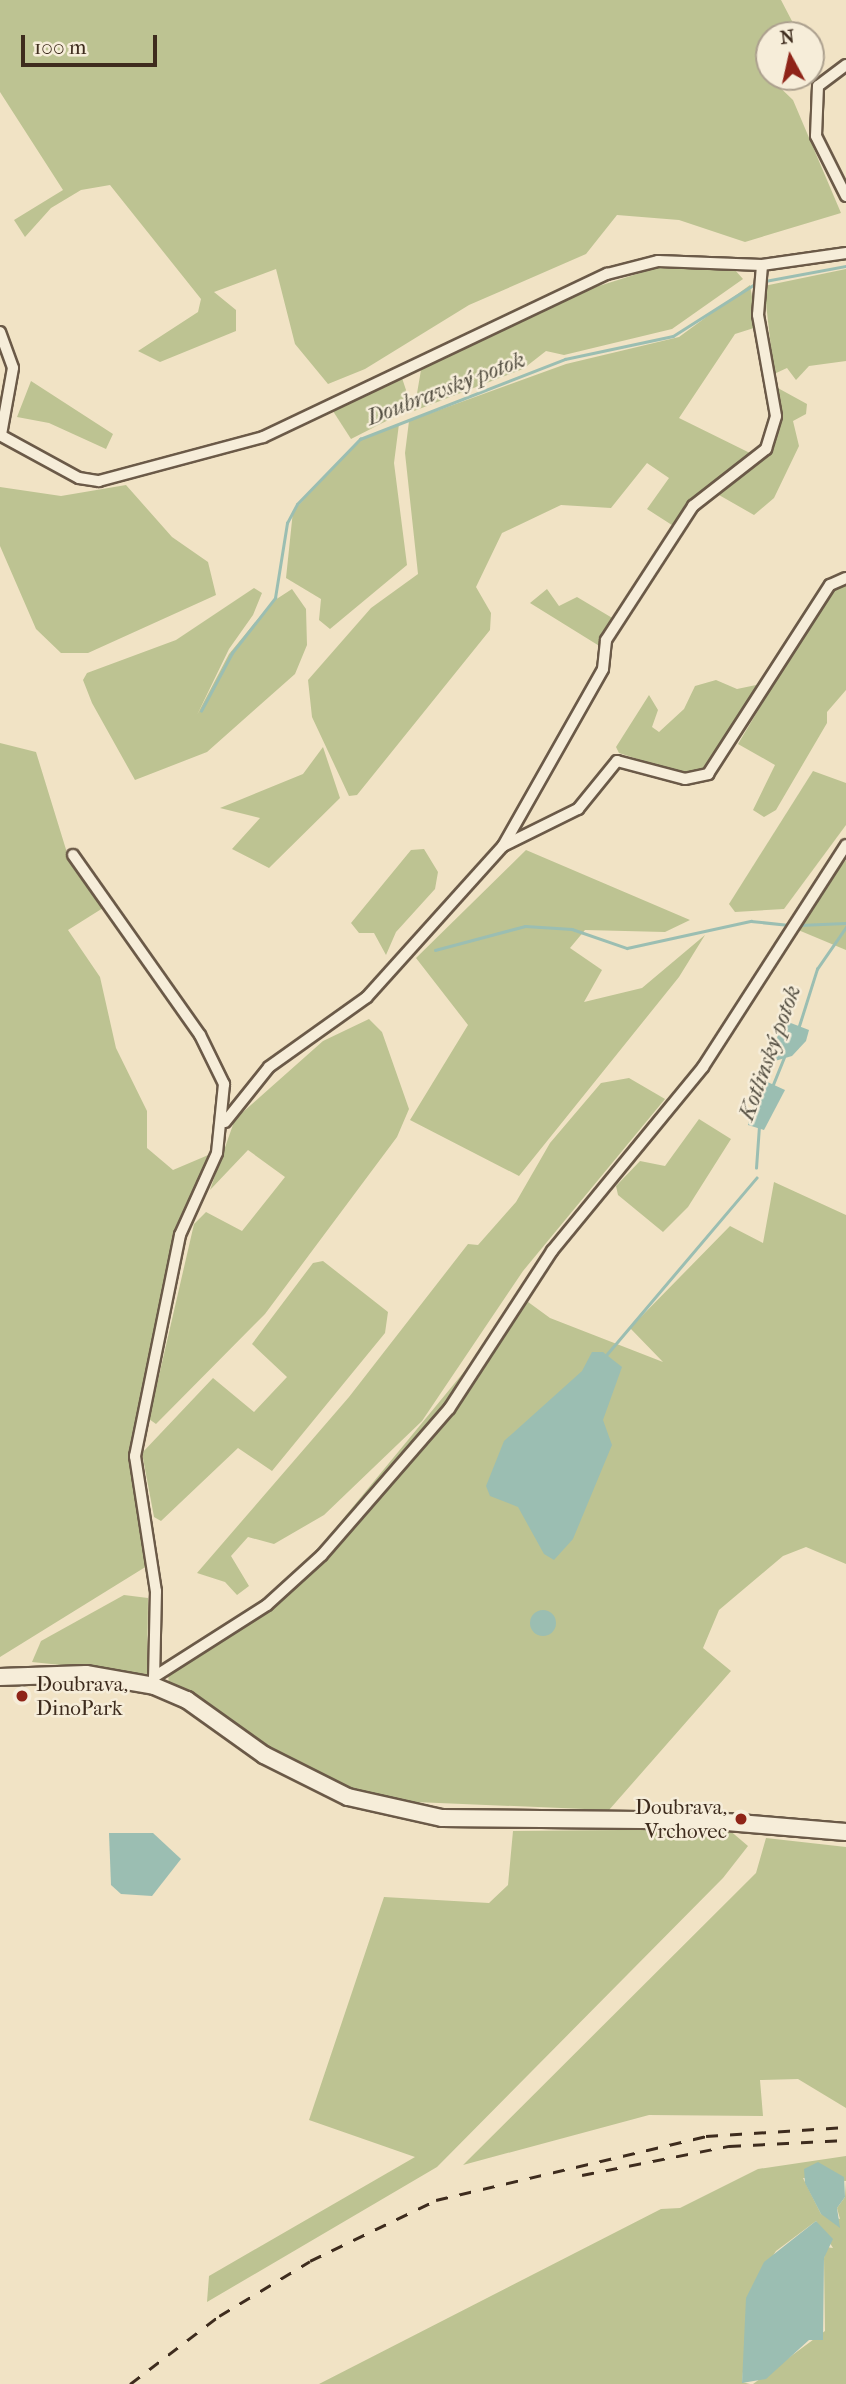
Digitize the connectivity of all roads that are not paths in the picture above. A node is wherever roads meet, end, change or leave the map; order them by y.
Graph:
1 (846, 65) edge
2 (846, 196) edge
3 (846, 253) edge
4 (762, 265) junction
5 (0, 332) edge
6 (1, 435) edge
7 (846, 578) edge
8 (846, 845) edge
9 (503, 846) junction
10 (73, 855) dead end
11 (225, 1122) junction
12 (0, 1677) edge
13 (154, 1681) junction
14 (846, 1832) edge

1 - 2 street
3 - 4 street
4 - 6 street
4 - 9 street
5 - 6 street
7 - 9 street
8 - 13 street
9 - 11 street
10 - 11 street
11 - 13 street
12 - 13 street
13 - 14 street

